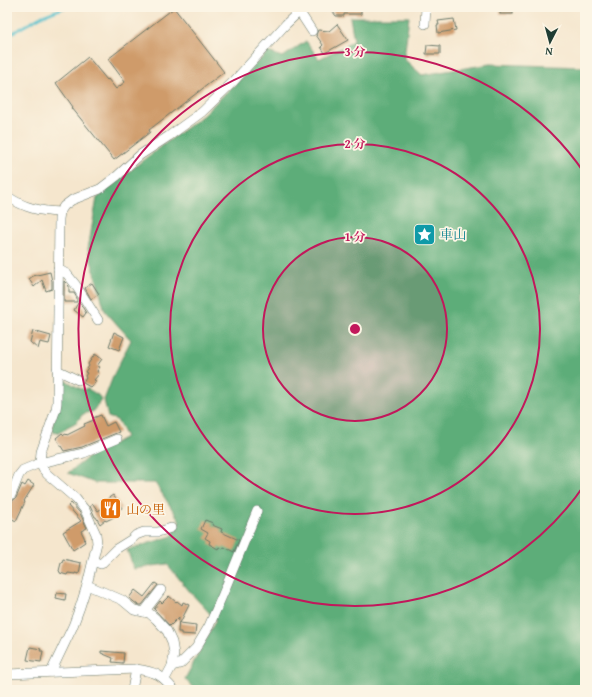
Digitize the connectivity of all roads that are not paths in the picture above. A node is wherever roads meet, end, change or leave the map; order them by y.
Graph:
1 (426, 7) edge
2 (301, 9) edge
3 (425, 24) dead end
4 (312, 31) dead end
5 (7, 196) edge
6 (60, 212) junction
7 (58, 269) junction
8 (98, 320) dead end
9 (57, 370) junction
10 (78, 380) dead end
11 (117, 439) dead end
12 (40, 463) junction
13 (7, 498) edge
14 (257, 511) dead end
15 (170, 528) dead end
16 (93, 560) junction
17 (87, 585) junction
18 (161, 590) dead end
19 (144, 612) junction
20 (172, 666) junction
21 (136, 669) junction
22 (51, 672) junction
23 (7, 674) edge
24 (165, 679) junction
25 (132, 690) edge
26 (174, 690) edge

1 - 3 street
2 - 4 street
2 - 6 street
5 - 6 street
6 - 7 street
7 - 8 street
7 - 9 street
9 - 10 street
9 - 12 street
11 - 12 street
12 - 13 street
12 - 16 street
14 - 20 street
15 - 16 street
16 - 17 street
17 - 19 street
17 - 22 street
18 - 19 street
19 - 20 street
20 - 24 street
21 - 22 street
21 - 24 street
21 - 25 street
22 - 23 street
24 - 26 street

